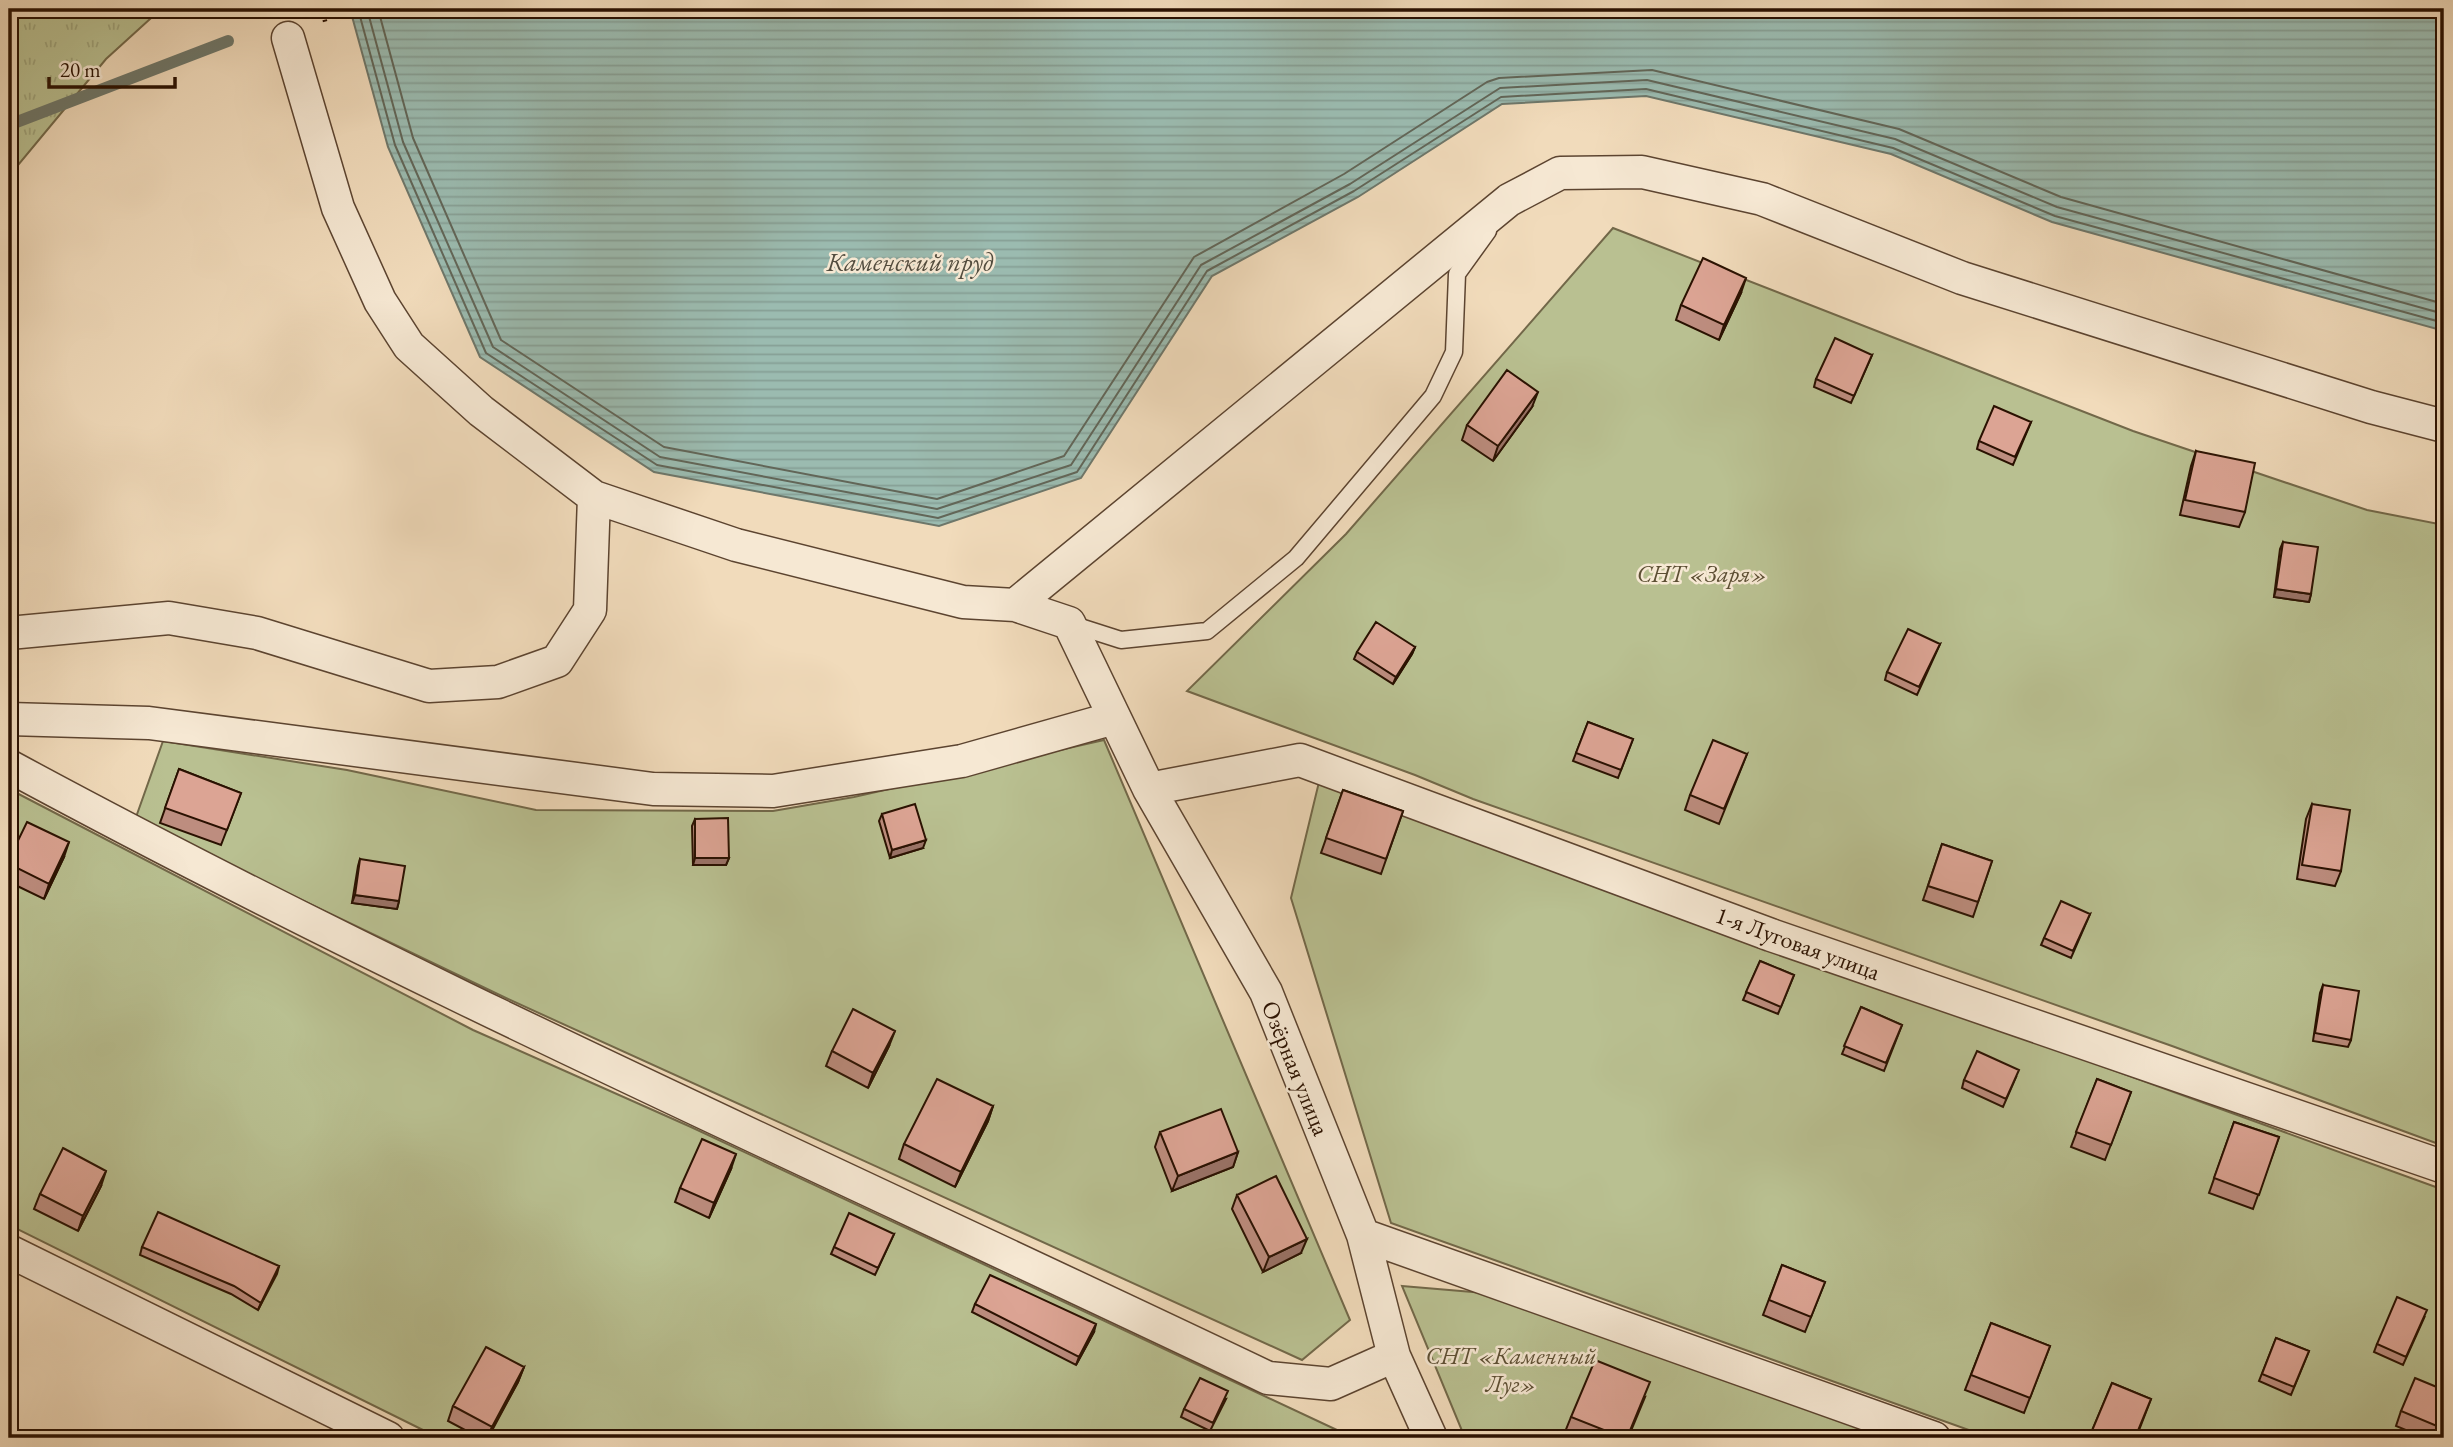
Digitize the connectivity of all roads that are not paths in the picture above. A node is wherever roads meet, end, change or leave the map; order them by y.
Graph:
1 (288, 38) dead end
2 (1509, 200) junction
3 (2444, 426) edge
4 (594, 497) junction
5 (1015, 605) junction
6 (1069, 623) junction
7 (9, 632) edge
8 (1114, 718) junction
9 (9, 719) edge
10 (9, 766) edge
11 (1149, 789) junction
12 (2444, 1167) edge
13 (1363, 1235) junction
14 (9, 1251) edge
15 (1394, 1356) junction
16 (387, 1438) edge
17 (1431, 1438) edge
18 (1934, 1438) edge

1 - 4 street
2 - 3 street
2 - 5 street
2 - 6 lane
4 - 5 street
4 - 7 street
5 - 6 street
6 - 8 street, Озёрная улица
8 - 9 street
8 - 11 street, Озёрная улица
10 - 15 street
11 - 12 street, 1-я Луговая улица
11 - 13 street, Озёрная улица
13 - 15 street, Озёрная улица
13 - 18 street
14 - 16 street
15 - 17 street, Озёрная улица

